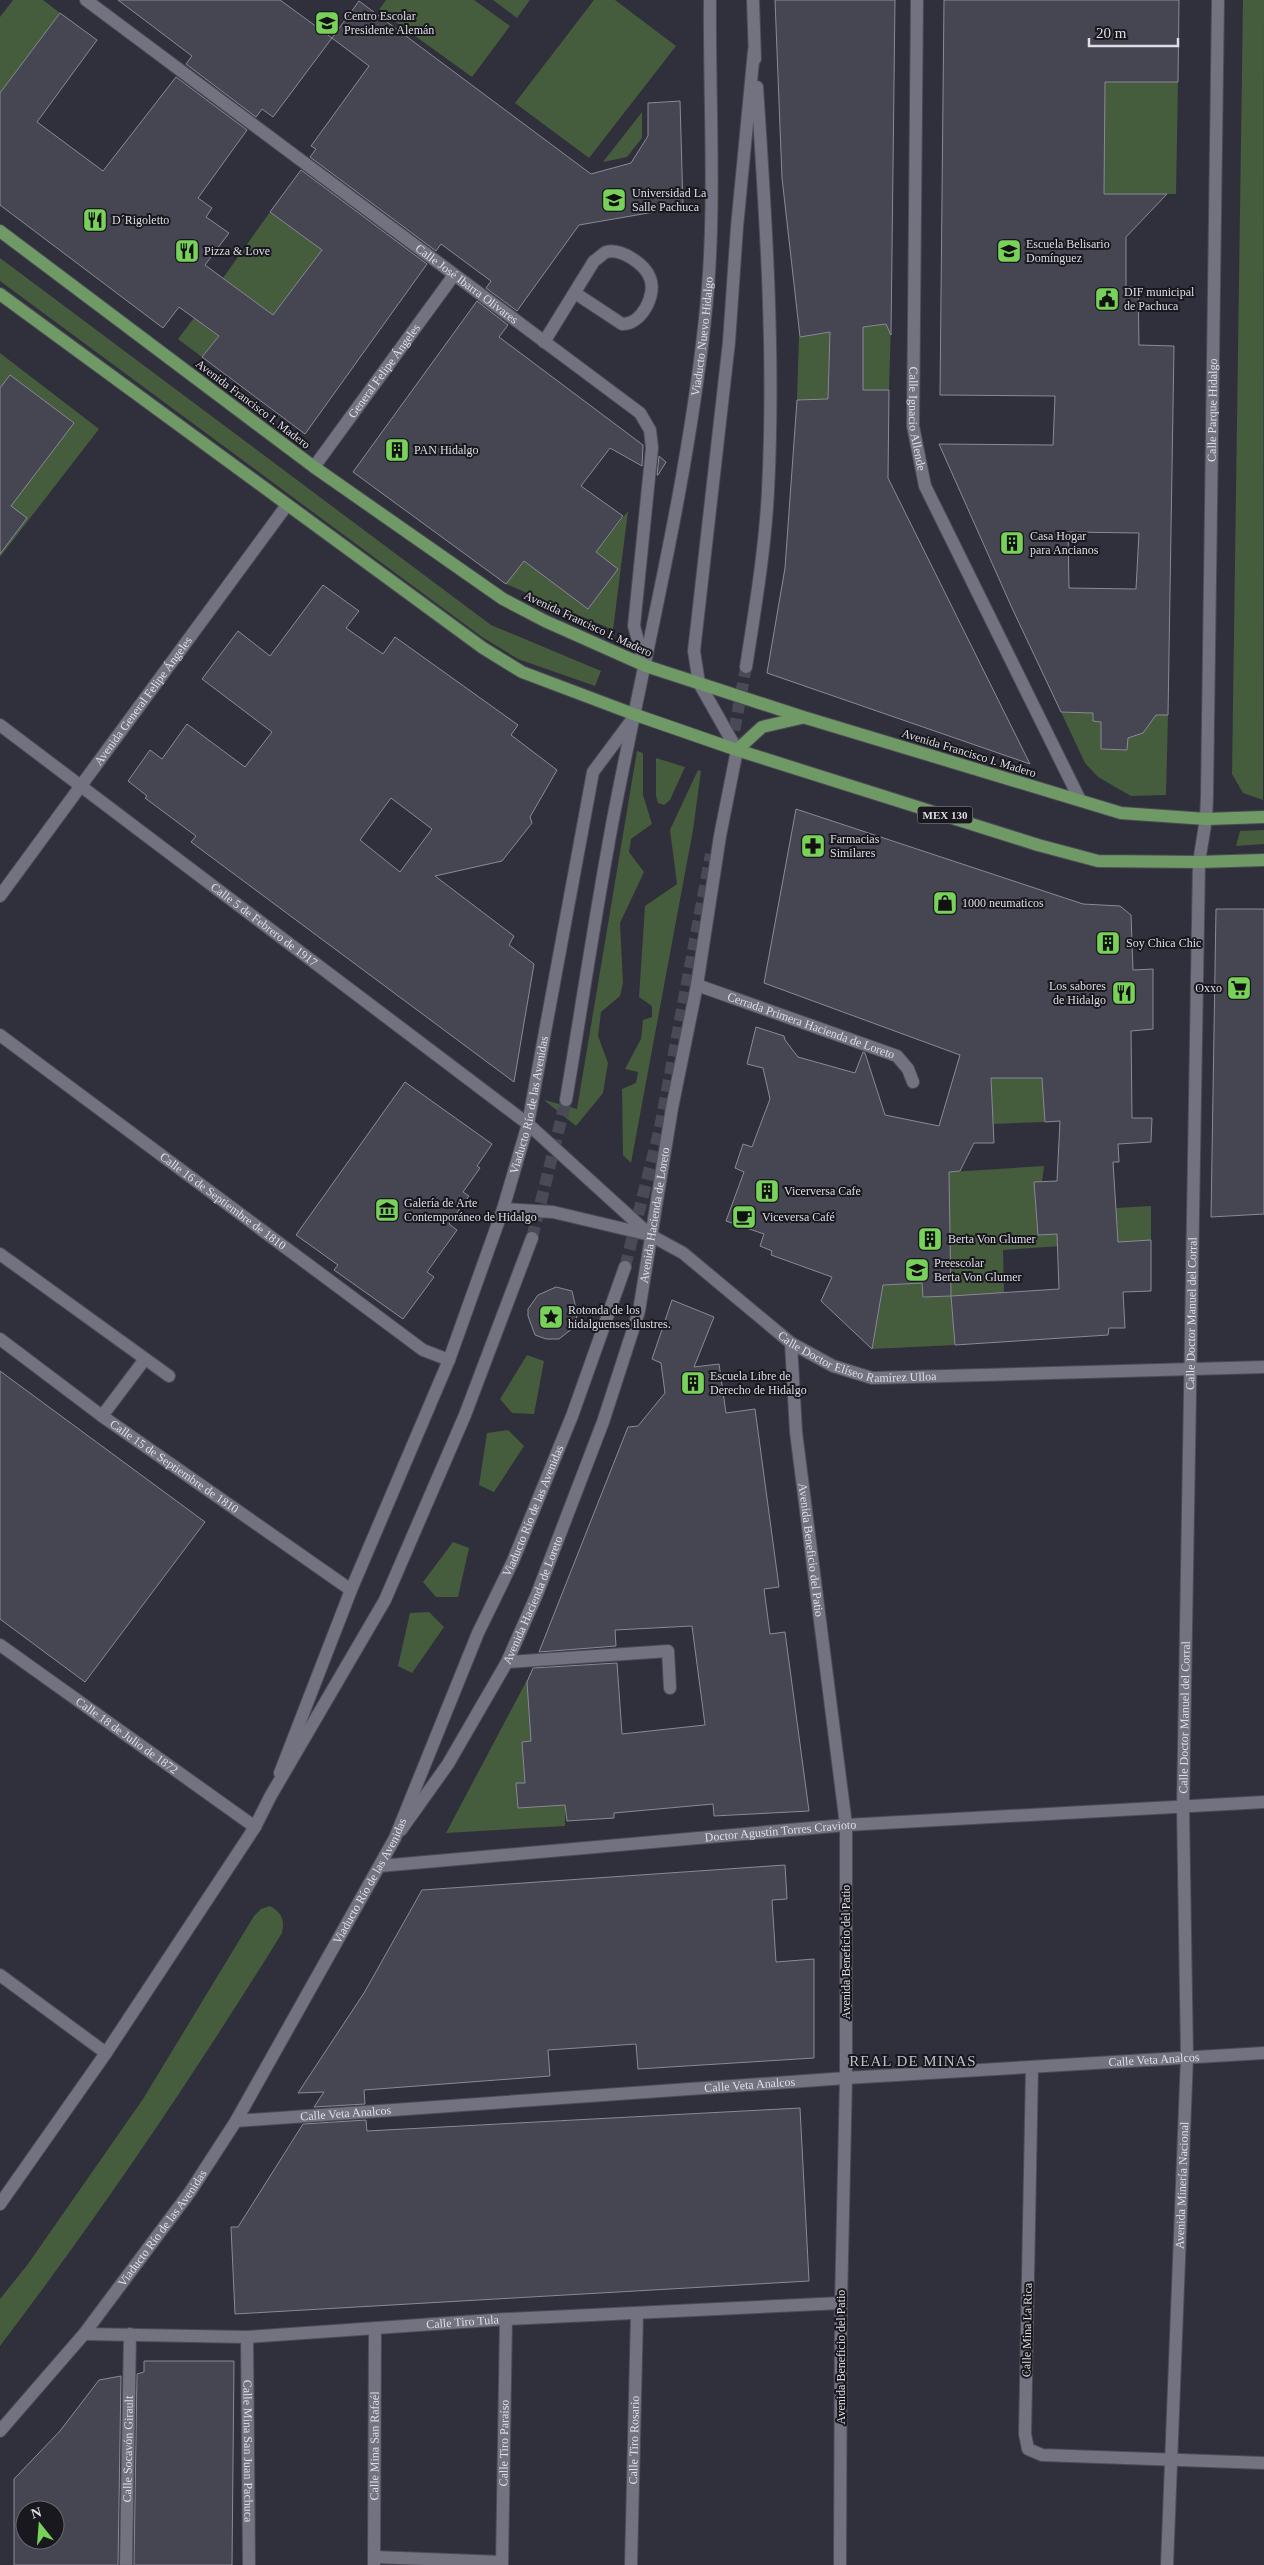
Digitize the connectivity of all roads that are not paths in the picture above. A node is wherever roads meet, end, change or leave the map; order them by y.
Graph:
1 (86, 0) edge
2 (710, 0) edge
3 (753, 0) edge
4 (917, 0) edge
5 (1218, 0) edge
6 (754, 51) junction
7 (0, 231) edge
8 (454, 275) junction
9 (574, 293) junction
10 (0, 294) edge
11 (544, 342) junction
12 (314, 467) junction
13 (287, 505) junction
14 (646, 666) junction
15 (746, 668) tunnel mouth
16 (699, 683) junction
17 (636, 715) junction
18 (803, 717) junction
19 (0, 725) edge
20 (737, 750) junction
21 (81, 786) junction
22 (1080, 800) junction
23 (1264, 817) edge
24 (1206, 819) junction
25 (1264, 860) edge
26 (1199, 862) junction
27 (0, 896) edge
28 (697, 984) junction
29 (0, 1035) edge
30 (914, 1082) dead end
31 (566, 1100) tunnel mouth
32 (528, 1124) junction
33 (503, 1209) junction
34 (650, 1235) junction
35 (532, 1238) tunnel mouth
36 (0, 1254) edge
37 (625, 1267) tunnel mouth
38 (0, 1339) edge
39 (791, 1343) junction
40 (145, 1359) junction
41 (449, 1360) junction
42 (1264, 1367) edge
43 (1190, 1371) junction
44 (169, 1376) dead end
45 (102, 1416) junction
46 (351, 1590) junction
47 (0, 1645) edge
48 (507, 1662) junction
49 (670, 1688) dead end
50 (270, 1797) junction
51 (1264, 1802) edge
52 (1182, 1807) junction
53 (846, 1825) junction
54 (256, 1827) junction
55 (395, 1838) junction
56 (380, 1866) junction
57 (0, 1974) edge
58 (106, 2053) junction
59 (1264, 2053) edge
60 (1187, 2057) junction
61 (1032, 2067) junction
62 (846, 2078) junction
63 (236, 2121) junction
64 (0, 2204) edge
65 (841, 2303) junction
66 (637, 2314) junction
67 (506, 2319) junction
68 (375, 2328) junction
69 (84, 2334) junction
70 (130, 2334) junction
71 (247, 2337) junction
72 (0, 2431) edge
73 (1170, 2460) junction
74 (1264, 2463) edge
75 (374, 2561) edge
76 (502, 2564) edge
77 (126, 2565) edge
78 (249, 2565) edge
79 (631, 2565) edge
80 (840, 2565) edge
81 (1167, 2565) edge

1 - 8 street, Calle José Ibarra Olivares
2 - 14 street, Viaducto Nuevo Hidalgo
3 - 6 street
4 - 22 street, Calle Ignacio Allende
5 - 24 street, Calle Parque Hidalgo
6 - 15 street
6 - 16 street
7 - 12 main road, Avenida Francisco I. Madero
8 - 11 street, Calle José Ibarra Olivares
8 - 12 street, General Felipe Ángeles
9 - 9 street
9 - 11 street
10 - 13 main road
11 - 14 street, Calle José Ibarra Olivares
12 - 14 main road, Avenida Francisco I. Madero
13 - 17 main road
13 - 21 street, Avenida General Felipe Ángeles
14 - 16 main road, Avenida Francisco I. Madero
14 - 17 street, Viaducto Río de las Avenidas
16 - 18 main road, Avenida Francisco I. Madero
16 - 20 street
17 - 20 main road, MEX 130
17 - 31 street, Viaducto Río de las Avenidas
17 - 32 street, Viaducto Río de las Avenidas
18 - 20 main road
18 - 22 main road, Avenida Francisco I. Madero
19 - 21 street, Calle 5 de Febrero de 1917
20 - 26 main road, MEX 130
20 - 28 street, Avenida Hacienda de Loreto
21 - 27 street, Avenida General Felipe Ángeles
21 - 32 street, Calle 5 de Febrero de 1917
22 - 24 main road, Avenida Francisco I. Madero
23 - 24 main road, Avenida Francisco I. Madero
24 - 26 street, Calle Doctor Manuel del Corral
25 - 26 main road, MEX 130
26 - 43 street, Calle Doctor Manuel del Corral
28 - 30 street, Cerrada Primera Hacienda de Loreto
28 - 34 street, Avenida Hacienda de Loreto
29 - 41 street, Calle 16 de Septiembre de 1810
32 - 33 street, Viaducto Río de las Avenidas
32 - 34 street, Calle Doctor Elíseo Ramírez Ulloa
33 - 34 street
33 - 41 street, Viaducto Río de las Avenidas
34 - 39 street, Calle Doctor Elíseo Ramírez Ulloa
34 - 48 street, Avenida Hacienda de Loreto
35 - 50 street, Viaducto Río de las Avenidas
36 - 40 street
37 - 55 street, Viaducto Río de las Avenidas
38 - 45 street, Calle 15 de Septiembre de 1810
39 - 43 street, Calle Doctor Elíseo Ramírez Ulloa
39 - 53 street, Avenida Beneficio del Patio
40 - 44 street
40 - 45 street
41 - 46 street, Viaducto Río de las Avenidas
42 - 43 street, Calle Doctor Elíseo Ramírez Ulloa
43 - 52 street, Calle Doctor Manuel del Corral
45 - 46 street, Calle 15 de Septiembre de 1810
46 - 50 street, Viaducto Río de las Avenidas
47 - 54 street, Calle 18 de Julio de 1872
48 - 49 street
48 - 55 street, Avenida Hacienda de Loreto
50 - 54 street, Viaducto Río de las Avenidas
51 - 52 street, Doctor Agustín Torres Cravioto
52 - 53 street, Doctor Agustín Torres Cravioto
52 - 60 street, Avenida Minería Nacional
53 - 56 street, Doctor Agustín Torres Cravioto
53 - 62 street, Avenida Beneficio del Patio
54 - 58 street, Viaducto Río de las Avenidas
55 - 56 street, Viaducto Río de las Avenidas
56 - 63 street, Viaducto Río de las Avenidas
57 - 58 street
58 - 64 street, Viaducto Río de las Avenidas
59 - 60 street, Calle Veta Analcos
60 - 61 street, Calle Veta Analcos
60 - 73 street, Avenida Minería Nacional
61 - 62 street, Calle Veta Analcos
61 - 73 street, Calle Mina La Rica
62 - 63 street, Calle Veta Analcos
62 - 65 street, Avenida Beneficio del Patio
63 - 69 street, Viaducto Río de las Avenidas
65 - 66 street, Calle Tiro Tula
65 - 80 street, Avenida Beneficio del Patio
66 - 67 street, Calle Tiro Tula
66 - 79 street, Calle Tiro Rosario
67 - 68 street, Calle Tiro Tula
67 - 76 street, Calle Tiro Paraíso
68 - 71 street, Calle Tiro Tula
68 - 75 street, Calle Mina San Rafaél
69 - 70 street, Calle Tiro Tula
69 - 72 street, Viaducto Río de las Avenidas
70 - 71 street, Calle Tiro Tula
70 - 77 street, Calle Socavón Girault
71 - 78 street, Calle Mina San Juan Pachuca
73 - 74 street
73 - 81 street, Avenida Minería Nacional
75 - 76 street

